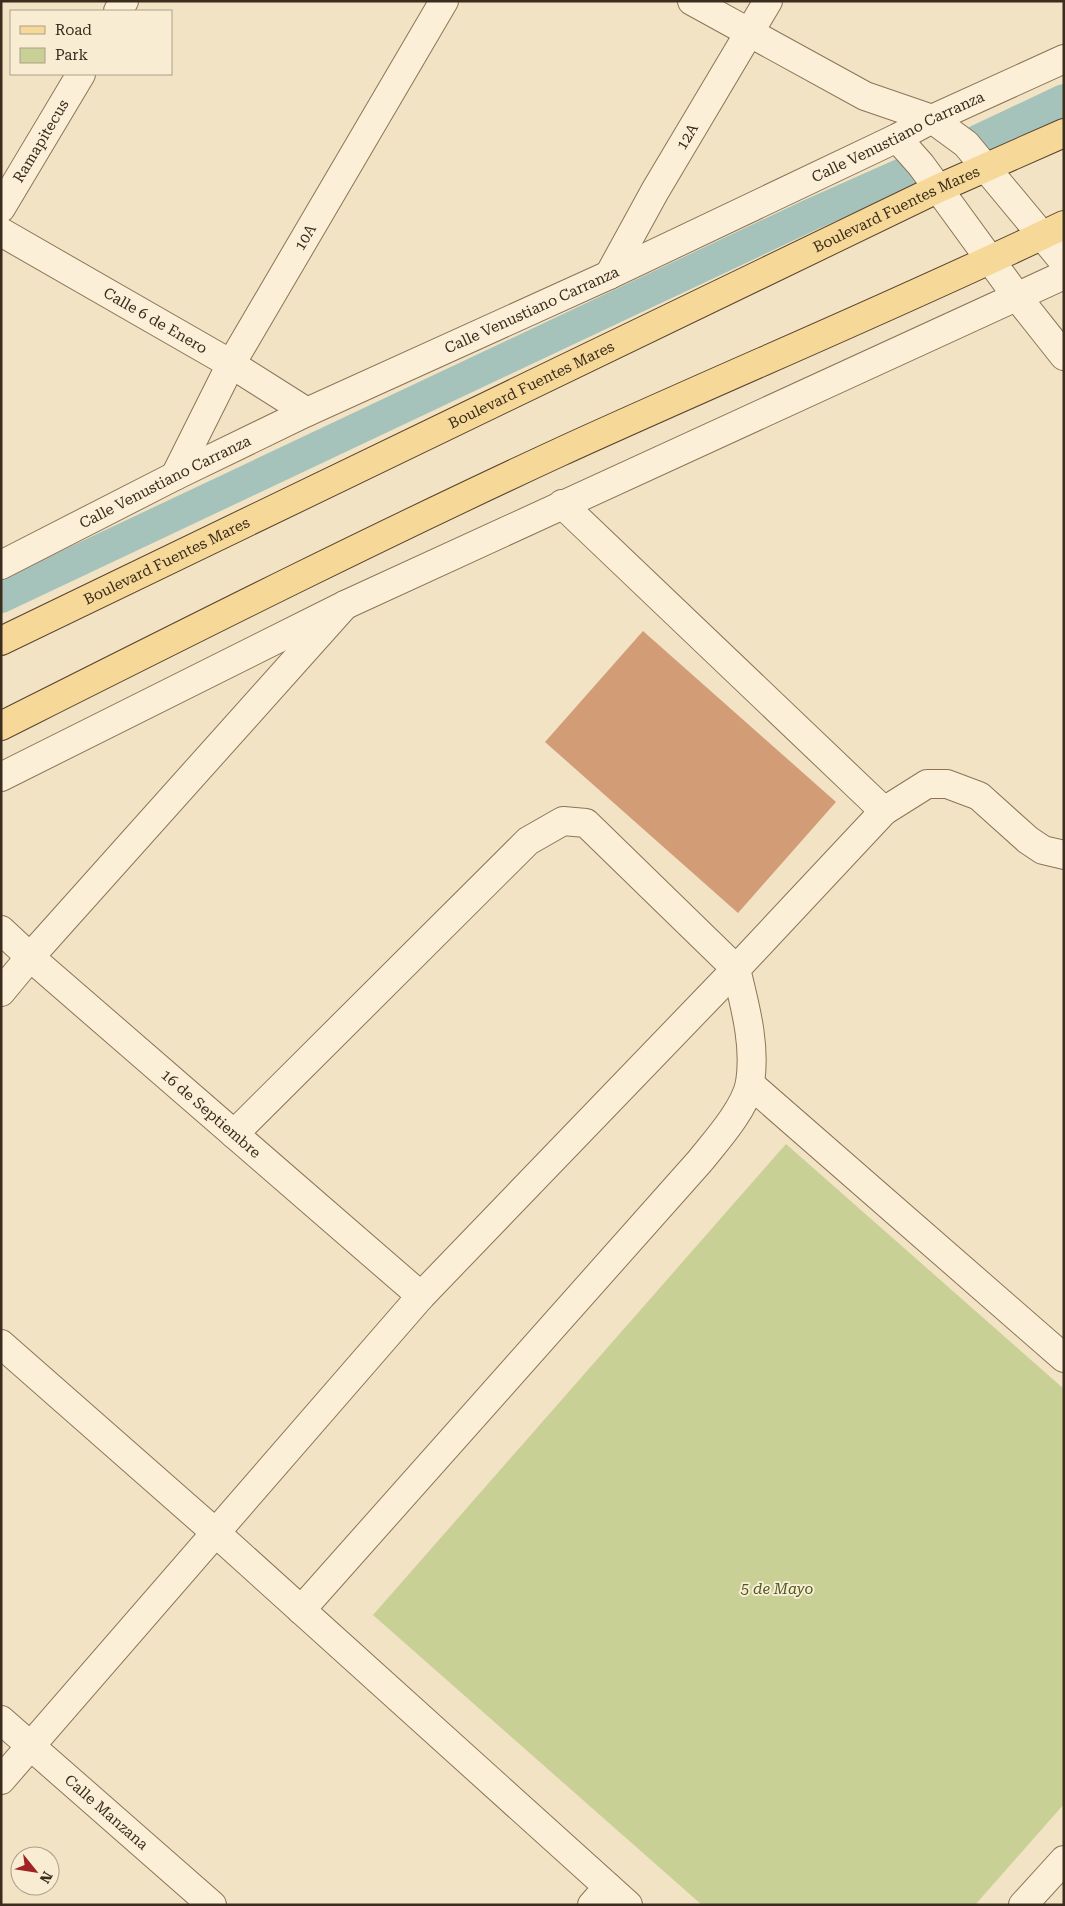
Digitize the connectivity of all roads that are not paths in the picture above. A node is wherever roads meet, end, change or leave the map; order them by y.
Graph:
1 (444, 1) edge
2 (692, 1) edge
3 (768, 1) edge
4 (748, 33) junction
5 (1064, 59) edge
6 (80, 75) edge
7 (865, 96) junction
8 (932, 119) junction
9 (1064, 133) edge
10 (896, 138) junction
11 (985, 167) junction
12 (936, 189) junction
13 (1, 208) edge
14 (1053, 230) edge
15 (1, 232) edge
16 (990, 260) junction
17 (1064, 262) edge
18 (609, 275) junction
19 (1064, 275) edge
20 (1018, 298) junction
21 (1064, 356) edge
22 (231, 364) junction
23 (307, 412) junction
24 (175, 476) junction
25 (562, 504) junction
26 (1, 564) edge
27 (345, 605) junction
28 (1, 641) edge
29 (1, 726) edge
30 (1, 777) edge
31 (884, 810) junction
32 (1064, 856) edge
33 (1, 930) edge
34 (30, 958) junction
35 (736, 969) junction
36 (1, 992) edge
37 (750, 1084) junction
38 (234, 1134) junction
39 (421, 1296) junction
40 (1, 1344) edge
41 (1064, 1358) edge
42 (216, 1533) junction
43 (301, 1610) junction
44 (1, 1720) edge
45 (32, 1747) junction
46 (1, 1780) edge
47 (1064, 1860) edge
48 (610, 1899) edge
49 (212, 1905) edge
50 (1023, 1905) edge

1 - 22 street, 10A
2 - 4 street
3 - 4 street, 12A
4 - 7 street
4 - 18 street, 12A
5 - 8 street, Calle Venustiano Carranza
6 - 13 street, Ramapitecus
7 - 8 street
7 - 10 street
8 - 10 street, Calle Venustiano Carranza
8 - 11 street
9 - 11 main road, Boulevard Fuentes Mares
10 - 12 street
10 - 18 street, Calle Venustiano Carranza
11 - 12 main road, Boulevard Fuentes Mares
11 - 14 street
12 - 16 street
12 - 28 main road, Boulevard Fuentes Mares
14 - 16 main road
14 - 17 street
15 - 22 street, Calle 6 de Enero
16 - 20 street
16 - 29 main road
18 - 23 street, Calle Venustiano Carranza
19 - 20 street
20 - 21 street
20 - 25 street
22 - 23 street, Calle 6 de Enero
22 - 24 street, 10A
23 - 24 street, Calle Venustiano Carranza
24 - 26 street, Calle Venustiano Carranza
25 - 27 street
25 - 31 street
27 - 30 street
27 - 34 street
31 - 32 street
31 - 35 street
33 - 34 street, 16 de Septiembre
34 - 36 street
34 - 38 street, 16 de Septiembre
35 - 37 street
35 - 38 street
35 - 39 street
37 - 41 street
37 - 43 street
38 - 39 street, 16 de Septiembre
39 - 42 street
40 - 42 street
42 - 43 street
42 - 45 street
43 - 48 street
44 - 45 street, Calle Manzana
45 - 46 street
45 - 49 street, Calle Manzana
47 - 50 street

